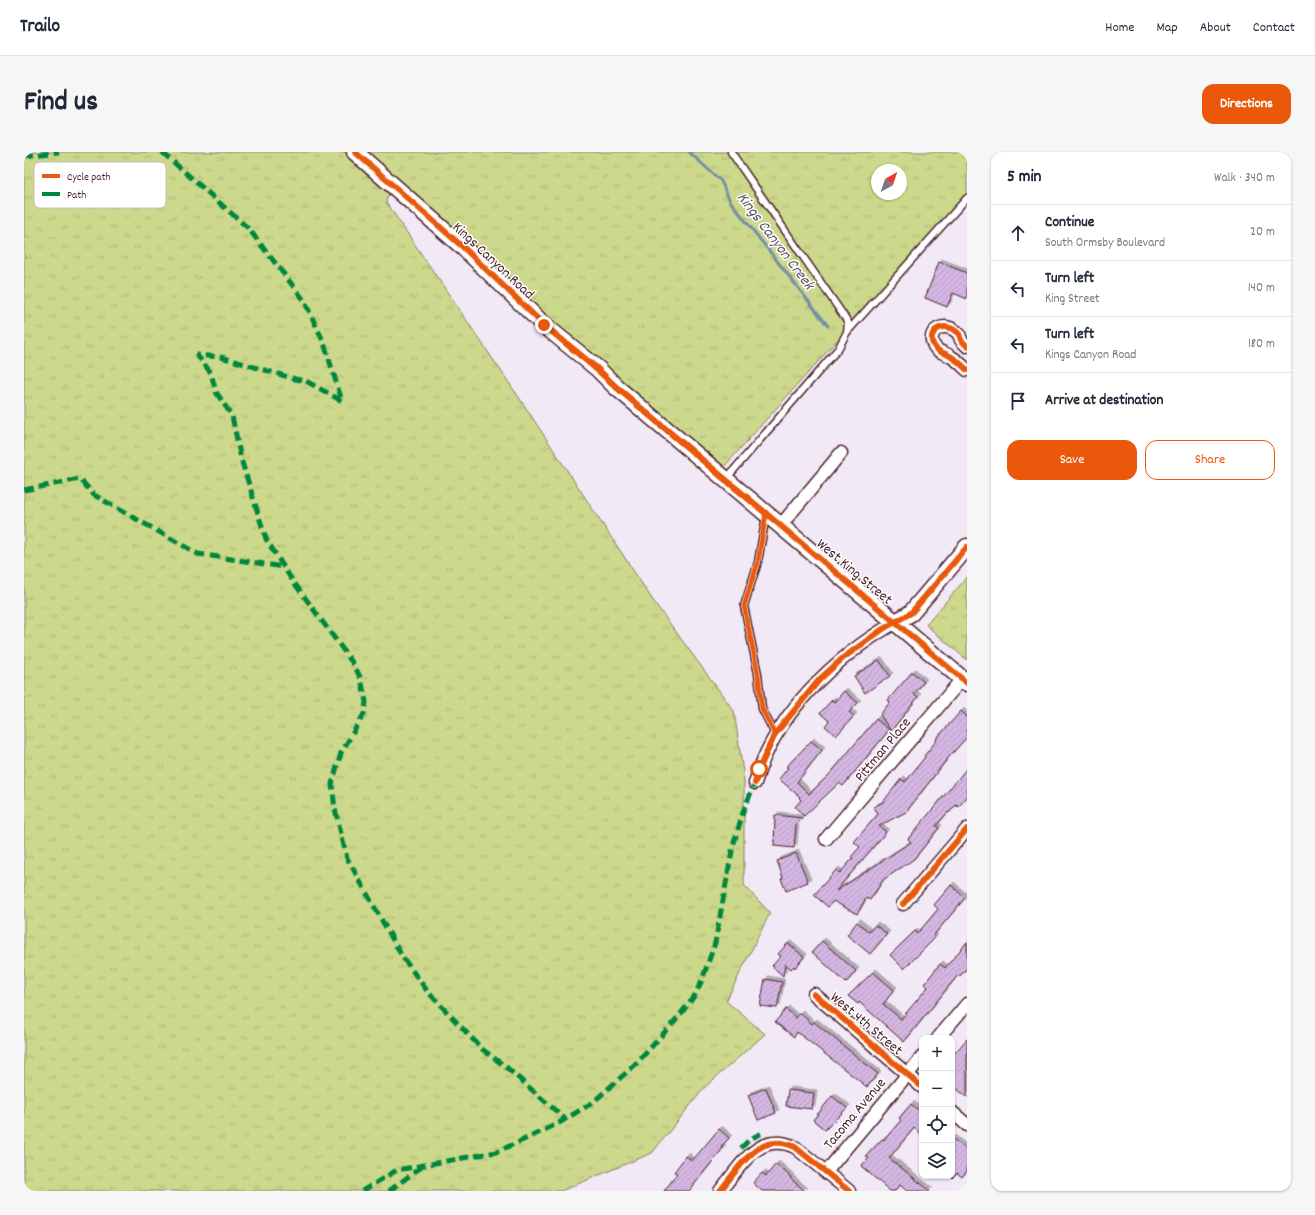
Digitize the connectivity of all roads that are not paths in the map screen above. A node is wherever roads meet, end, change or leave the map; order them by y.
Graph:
1 (355, 152) edge
2 (731, 152) edge
3 (967, 198) edge
4 (847, 332) junction
5 (967, 346) edge
6 (967, 370) edge
7 (841, 453) dead end
8 (725, 480) junction
9 (766, 513) junction
10 (781, 525) junction
11 (967, 547) edge
12 (896, 622) junction
13 (965, 681) edge
14 (775, 734) junction
15 (755, 783) dead end
16 (967, 829) edge
17 (826, 840) dead end
18 (903, 904) dead end
19 (814, 994) dead end
20 (967, 1004) edge
21 (941, 1035) edge
22 (919, 1060) edge
23 (907, 1074) junction
24 (919, 1084) edge
25 (955, 1114) edge
26 (967, 1124) edge
27 (826, 1172) junction
28 (720, 1191) edge
29 (849, 1191) edge

1 - 8 street, Kings Canyon Road
2 - 4 lane
3 - 4 lane
4 - 8 lane
5 - 6 street
7 - 10 street
8 - 9 street, Kings Canyon Road
9 - 10 street, Kings Canyon Road
9 - 14 lane
10 - 12 street, West King Street
11 - 12 street
12 - 13 street, West King Street
12 - 14 street
13 - 17 street, Pittman Place
14 - 15 street
16 - 18 street
19 - 23 street, West 4th Street
20 - 21 street
22 - 23 street, Tacoma Avenue
23 - 24 street, West 4th Street
23 - 27 street, Tacoma Avenue
25 - 26 street
27 - 28 street
27 - 29 street

